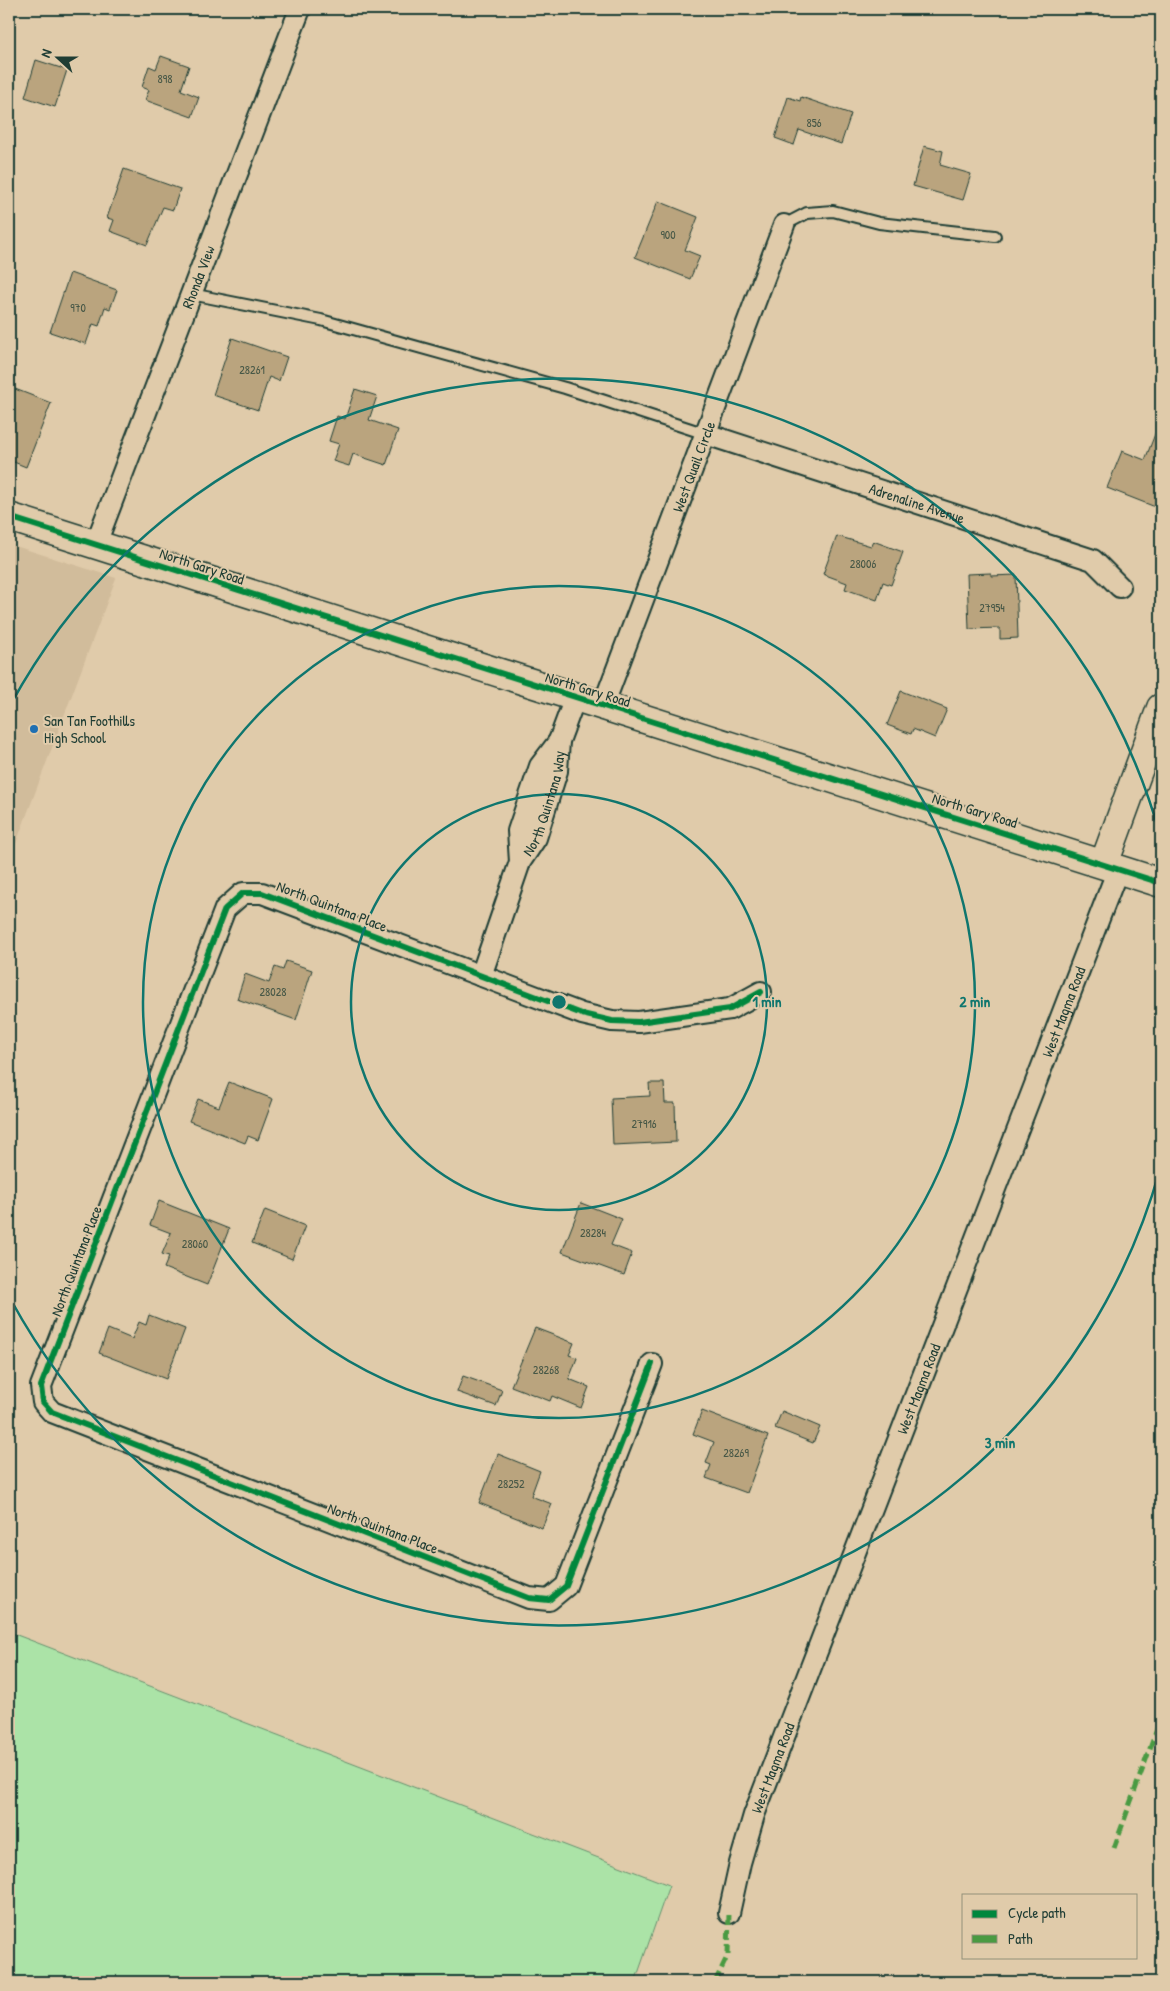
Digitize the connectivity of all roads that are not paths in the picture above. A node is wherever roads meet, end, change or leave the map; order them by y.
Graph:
1 (300, 9) edge
2 (784, 225) joint
3 (995, 236) dead end
4 (191, 294) junction
5 (706, 434) junction
6 (9, 517) edge
7 (95, 546) junction
8 (1120, 588) dead end
9 (575, 698) junction
10 (603, 706) junction
11 (1161, 708) edge
12 (1111, 866) junction
13 (1161, 883) edge
14 (481, 976) junction
15 (760, 992) dead end
16 (652, 1364) dead end
17 (729, 1913) dead end

1 - 4 street, Rhonda View
2 - 3 lane
2 - 5 street, West Quail Circle
4 - 5 lane
4 - 7 street, Rhonda View
5 - 8 street, Adrenaline Avenue
5 - 10 street, West Quail Circle
6 - 7 street, North Gary Road
7 - 9 street, North Gary Road
9 - 10 street, North Gary Road
9 - 14 street, North Quintana Way
10 - 12 street, North Gary Road
11 - 12 street
12 - 13 street, North Gary Road
12 - 17 street, West Magma Road
14 - 15 street, North Quintana Place
14 - 16 street, North Quintana Place

